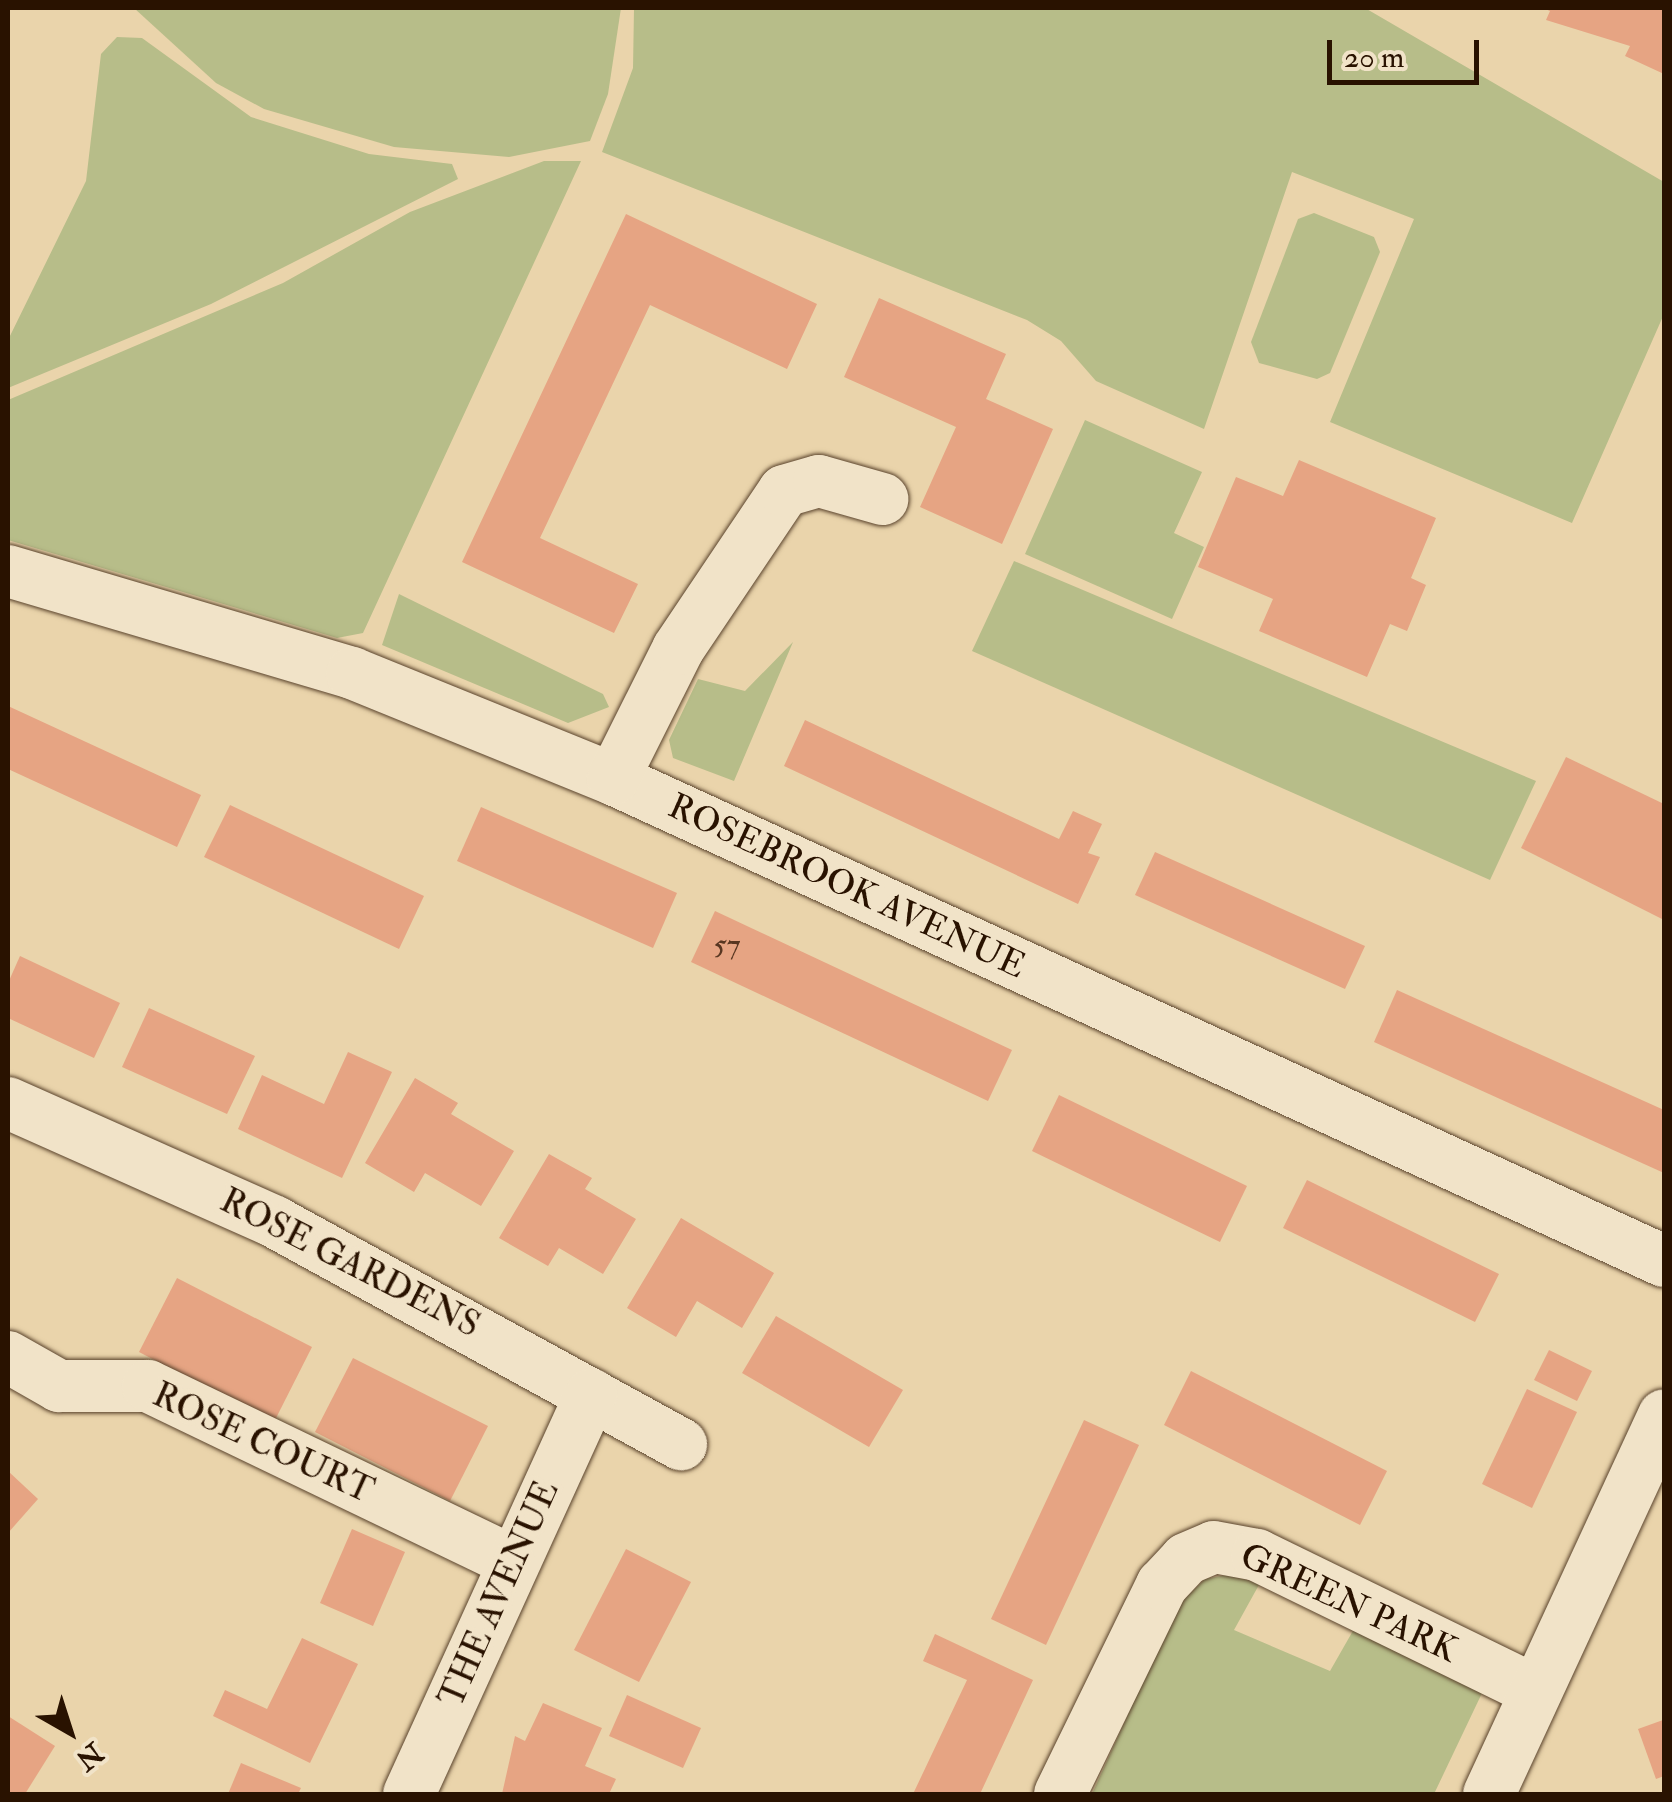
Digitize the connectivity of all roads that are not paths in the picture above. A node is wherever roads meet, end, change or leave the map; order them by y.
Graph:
1 (882, 498) dead end
2 (8, 570) edge
3 (614, 778) junction
4 (8, 1103) edge
5 (1664, 1261) edge
6 (8, 1357) edge
7 (591, 1394) junction
8 (1664, 1415) edge
9 (681, 1444) dead end
10 (1647, 1496) edge
11 (513, 1562) junction
12 (1536, 1690) junction
13 (409, 1794) edge
14 (1060, 1794) edge
15 (1489, 1794) edge

1 - 3 street
2 - 3 street, ROSEBROOK AVENUE
3 - 5 street, ROSEBROOK AVENUE
4 - 7 street, ROSE GARDENS
6 - 11 street, ROSE COURT
7 - 9 street, ROSE GARDENS
7 - 11 street, THE AVENUE
8 - 10 street
10 - 12 street
11 - 13 street, THE AVENUE
12 - 14 street, GREEN PARK
12 - 15 street

